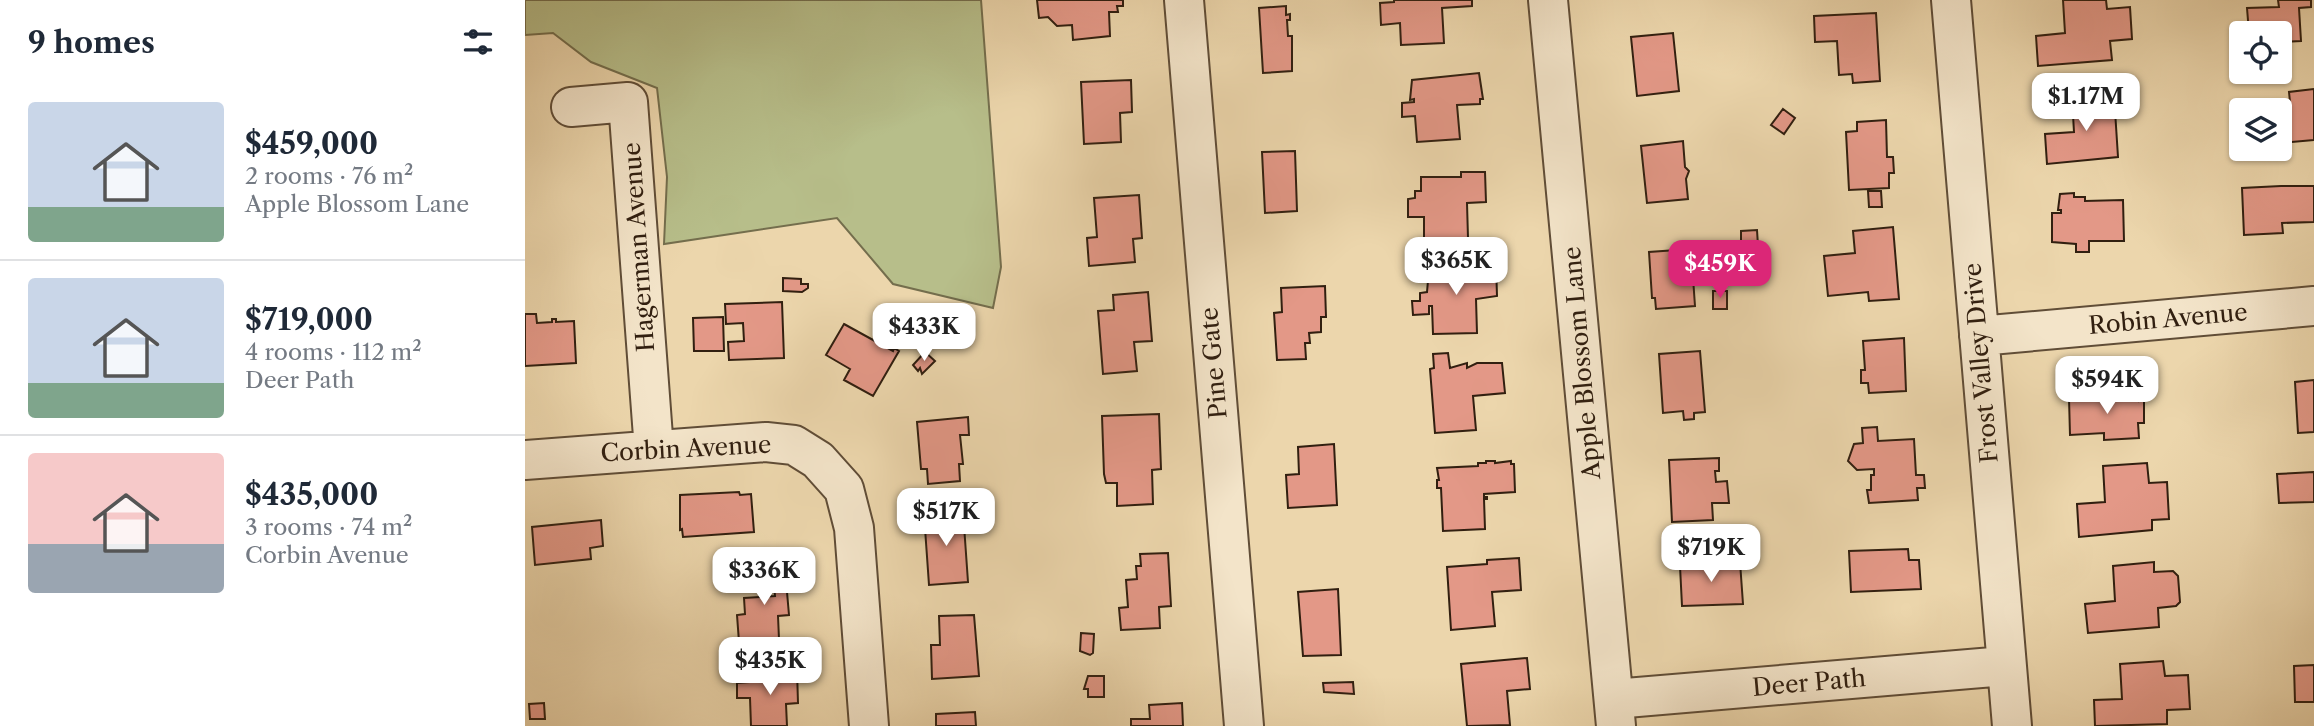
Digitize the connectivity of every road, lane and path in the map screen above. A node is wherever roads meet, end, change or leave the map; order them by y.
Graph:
1 (1184, 0) edge
2 (1548, 0) edge
3 (1951, 0) edge
4 (571, 107) dead end
5 (2314, 306) edge
6 (1979, 336) junction
7 (654, 450) junction
8 (525, 460) edge
9 (2005, 666) junction
10 (1615, 713) edge
11 (869, 726) edge
12 (1244, 726) edge
13 (2012, 726) edge

1 - 12 street, Pine Gate
2 - 10 street, Apple Blossom Lane
3 - 6 street, Frost Valley Drive
4 - 7 street, Hagerman Avenue
5 - 6 street, Robin Avenue
6 - 9 street, Frost Valley Drive
7 - 8 street, Corbin Avenue
7 - 11 street, Corbin Avenue
9 - 10 street, Deer Path
9 - 13 street, Frost Valley Drive

